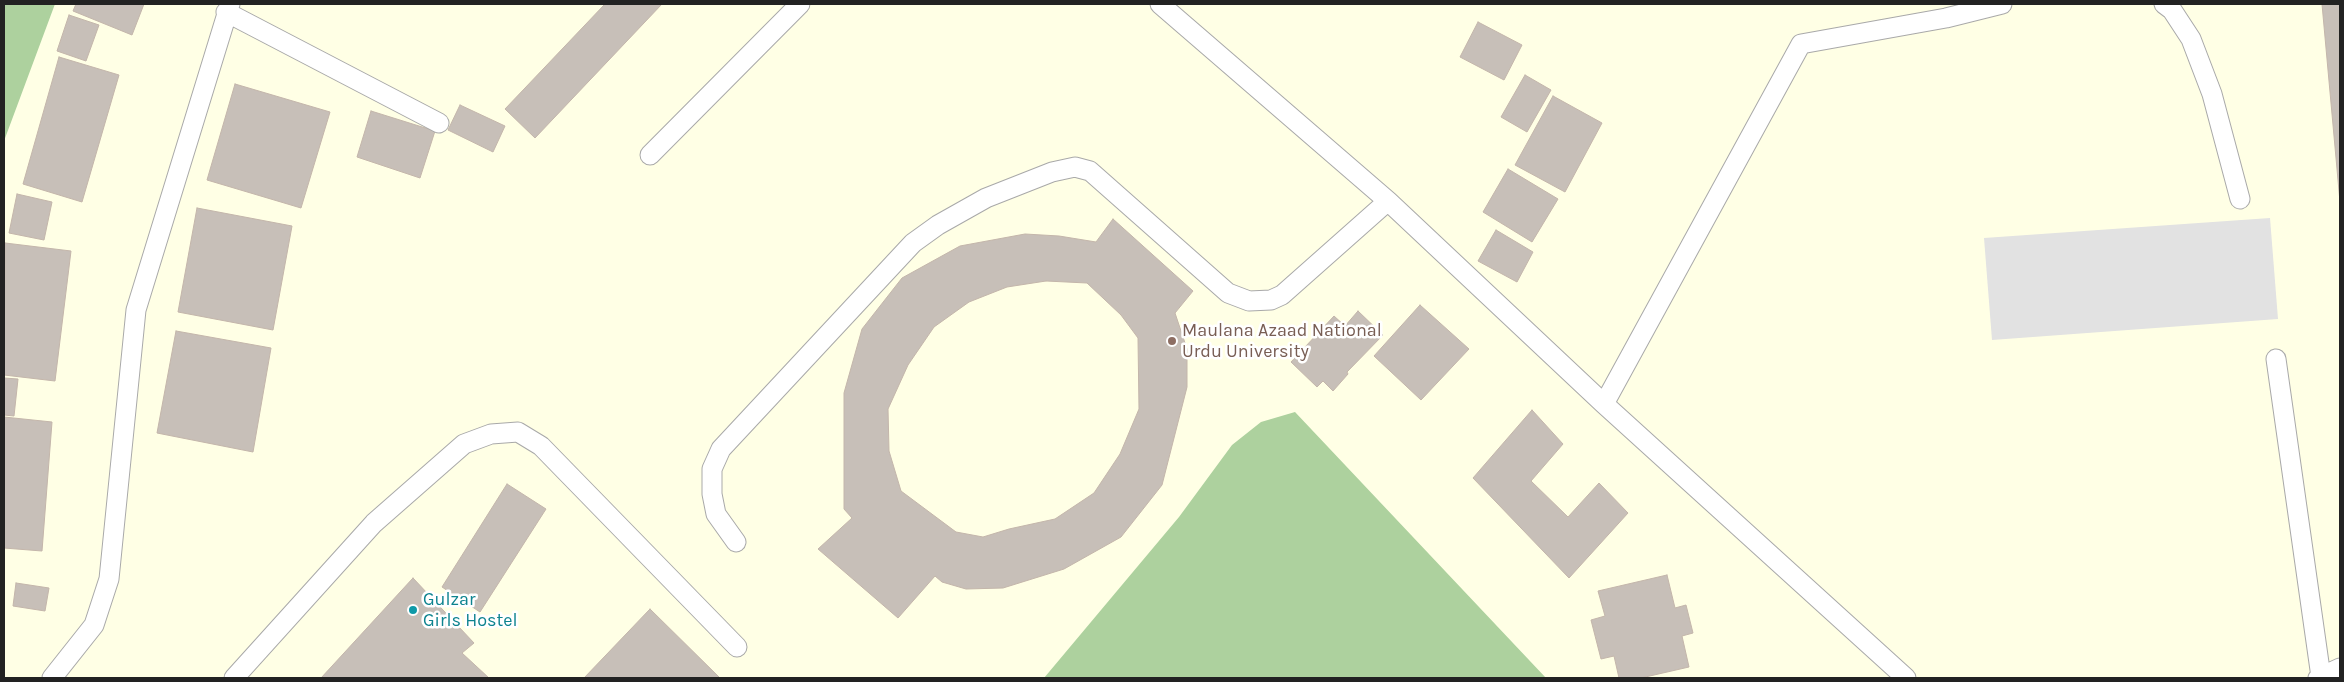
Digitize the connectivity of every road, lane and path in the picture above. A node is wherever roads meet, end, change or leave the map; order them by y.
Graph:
1 (800, 4) edge
2 (1160, 4) edge
3 (2002, 4) edge
4 (2164, 4) edge
5 (228, 8) edge
6 (439, 123) dead end
7 (650, 155) dead end
8 (2240, 199) dead end
9 (1388, 202) junction
10 (2276, 359) dead end
11 (1604, 404) junction
12 (736, 542) dead end
13 (737, 647) dead end
14 (2340, 668) edge
15 (52, 678) edge
16 (234, 678) edge
17 (1906, 678) edge
18 (2320, 678) edge

1 - 7 lane
2 - 9 lane
3 - 11 lane
4 - 8 lane
5 - 6 lane
5 - 15 lane
9 - 11 lane
9 - 12 lane
10 - 18 lane
11 - 17 lane
13 - 16 lane
14 - 18 lane

